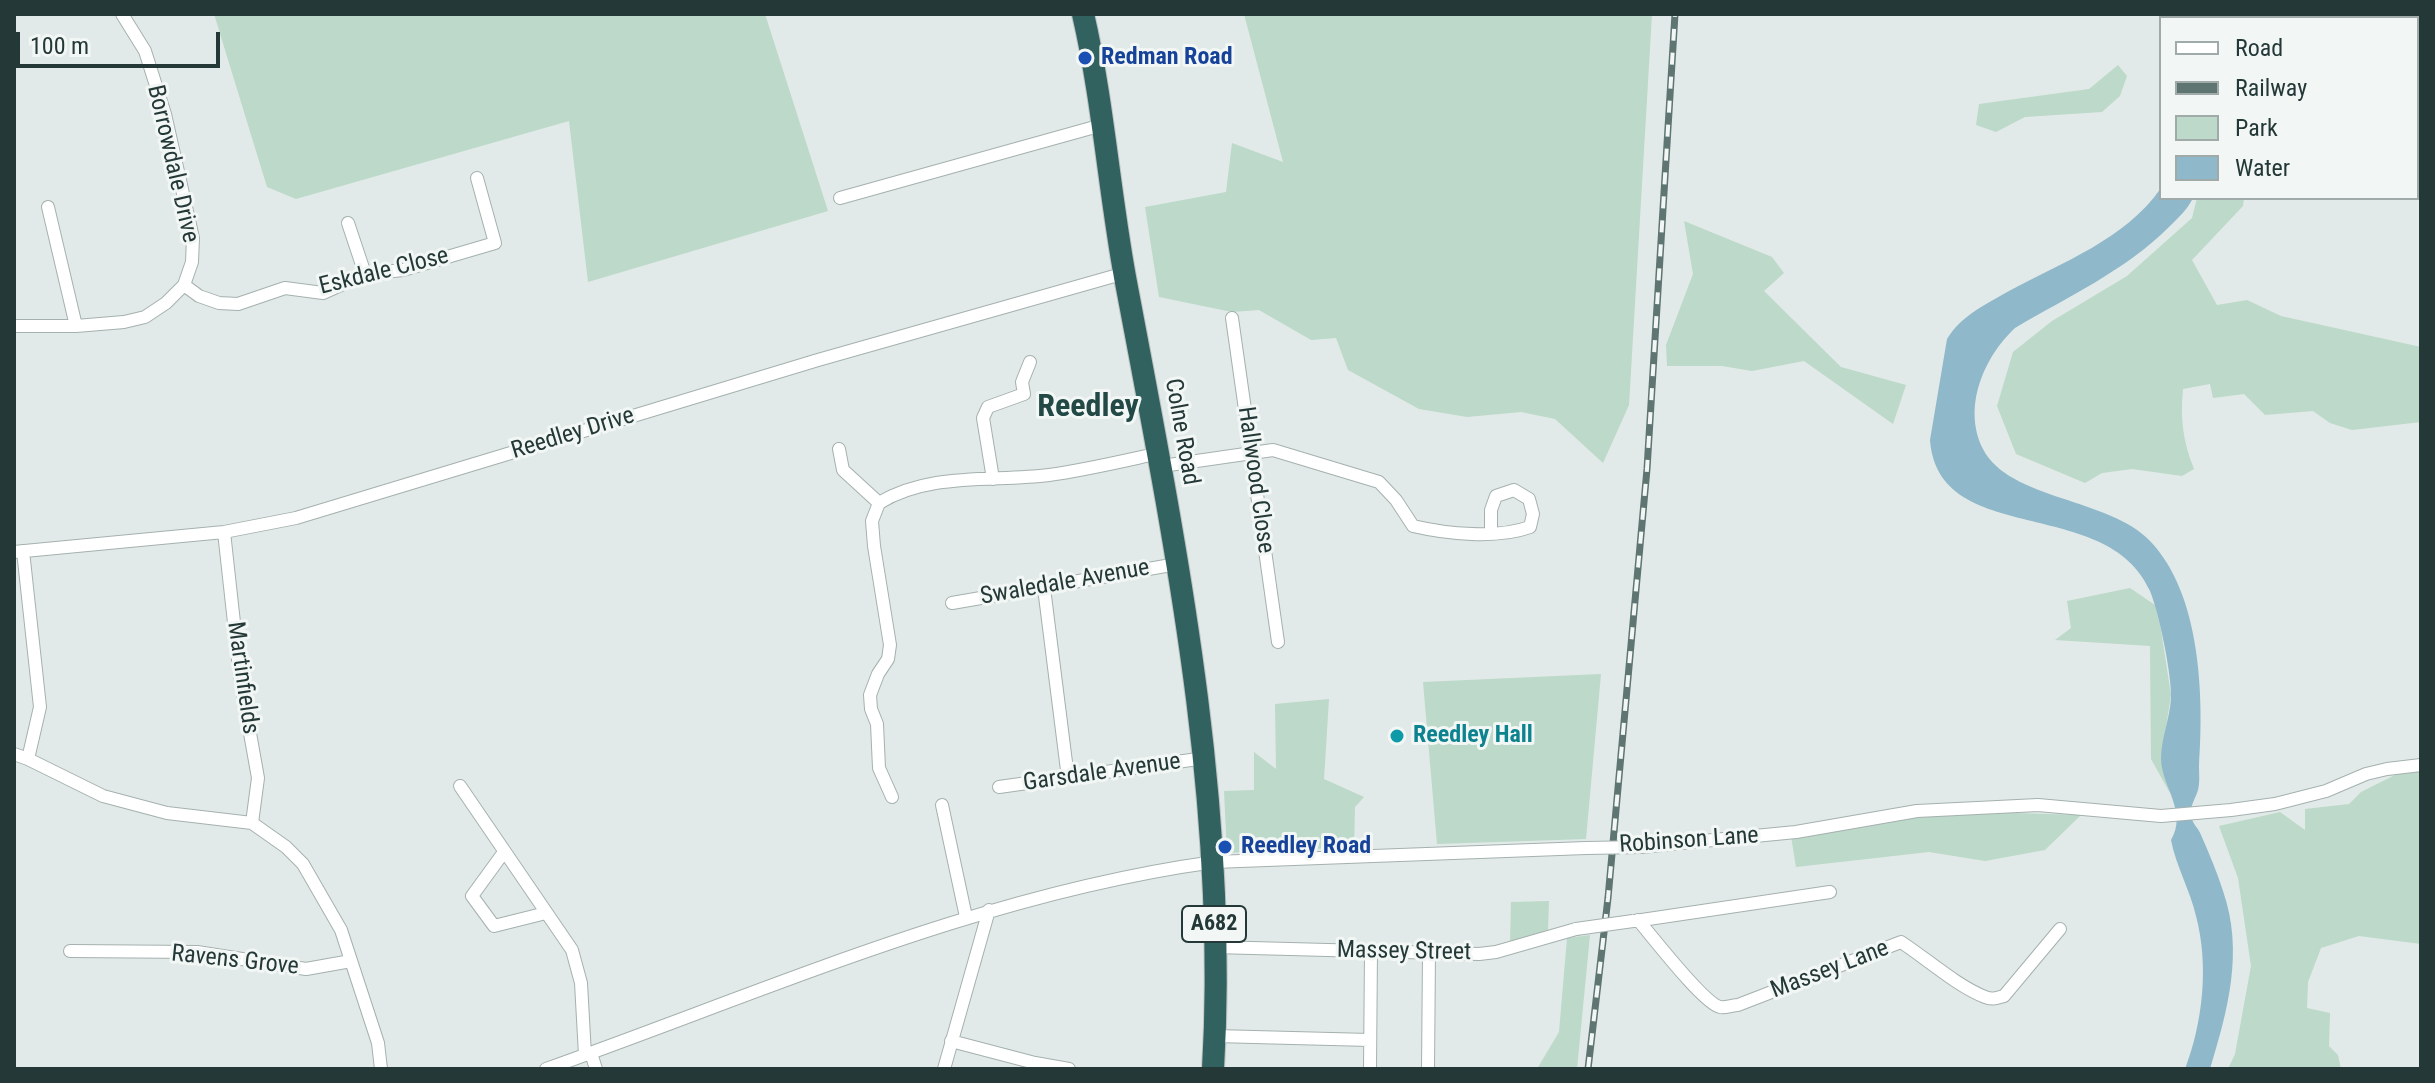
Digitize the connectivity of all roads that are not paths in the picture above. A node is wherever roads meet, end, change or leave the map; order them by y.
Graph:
1 (122, 14) edge
2 (1083, 14) edge
3 (1102, 125) junction
4 (477, 178) dead end
5 (840, 198) dead end
6 (48, 207) dead end
7 (348, 223) dead end
8 (1125, 273) junction
9 (365, 274) junction
10 (184, 285) junction
11 (1232, 318) dead end
12 (14, 326) edge
13 (76, 326) junction
14 (1030, 362) dead end
15 (839, 449) dead end
16 (1252, 451) junction
17 (1161, 459) junction
18 (993, 479) junction
19 (879, 503) junction
20 (224, 532) junction
21 (1491, 533) dead end
22 (18, 552) edge
23 (1177, 564) junction
24 (1044, 588) junction
25 (952, 603) dead end
26 (1278, 642) dead end
27 (14, 754) edge
28 (1205, 758) junction
29 (28, 759) junction
30 (2421, 765) edge
31 (1068, 778) junction
32 (460, 786) dead end
33 (999, 787) dead end
34 (892, 797) dead end
35 (942, 805) dead end
36 (252, 823) junction
37 (504, 852) junction
38 (1214, 862) junction
39 (1830, 892) dead end
40 (989, 910) junction
41 (546, 913) junction
42 (966, 917) junction
43 (1636, 921) junction
44 (2060, 929) dead end
45 (1214, 947) junction
46 (70, 951) dead end
47 (1371, 951) junction
48 (1429, 953) junction
49 (351, 961) junction
50 (1215, 1036) junction
51 (1370, 1040) junction
52 (951, 1041) junction
53 (588, 1054) junction
54 (381, 1069) edge
55 (546, 1069) edge
56 (596, 1069) edge
57 (944, 1069) edge
58 (1069, 1069) edge
59 (1213, 1069) edge
60 (1370, 1069) edge
61 (1428, 1069) edge

1 - 10 street, Borrowdale Drive
2 - 3 highway, Colne Road / A682
3 - 5 street
3 - 8 highway, Colne Road / A682
4 - 9 street, Eskdale Close
6 - 13 street
7 - 9 street
8 - 17 highway, Colne Road / A682
8 - 20 street, Reedley Drive
9 - 10 street, Eskdale Close
10 - 13 street
11 - 16 street, Hallwood Close
12 - 13 street
14 - 18 street
15 - 19 street
16 - 17 street
16 - 21 street
16 - 26 street, Hallwood Close
17 - 18 street
17 - 23 highway, Colne Road / A682
18 - 19 street
19 - 34 street
20 - 22 street, Reedley Drive
20 - 36 street, Martinfields
22 - 29 street
23 - 24 street, Swaledale Avenue
23 - 28 highway, Colne Road / A682
24 - 25 street, Swaledale Avenue
24 - 31 street
27 - 29 street
28 - 31 street, Garsdale Avenue
28 - 38 highway, Colne Road / A682
29 - 36 street
30 - 38 street, Robinson Lane, bridge
31 - 33 street, Garsdale Avenue
32 - 37 street
35 - 42 street
36 - 49 street
37 - 41 street
37 - 41 street
38 - 40 street
38 - 45 highway, A682
39 - 43 street, Massey Street
40 - 42 street
40 - 52 street
41 - 53 street
42 - 53 street
43 - 44 street, Massey Lane
43 - 48 street, Massey Street, bridge
45 - 47 street, Massey Street
45 - 50 highway, A682
46 - 49 street, Ravens Grove
47 - 48 street, Massey Street
47 - 51 street
48 - 61 street
49 - 54 street
50 - 51 street
50 - 59 highway, A682
51 - 60 street
52 - 57 street
52 - 58 street
53 - 55 street
53 - 56 street

